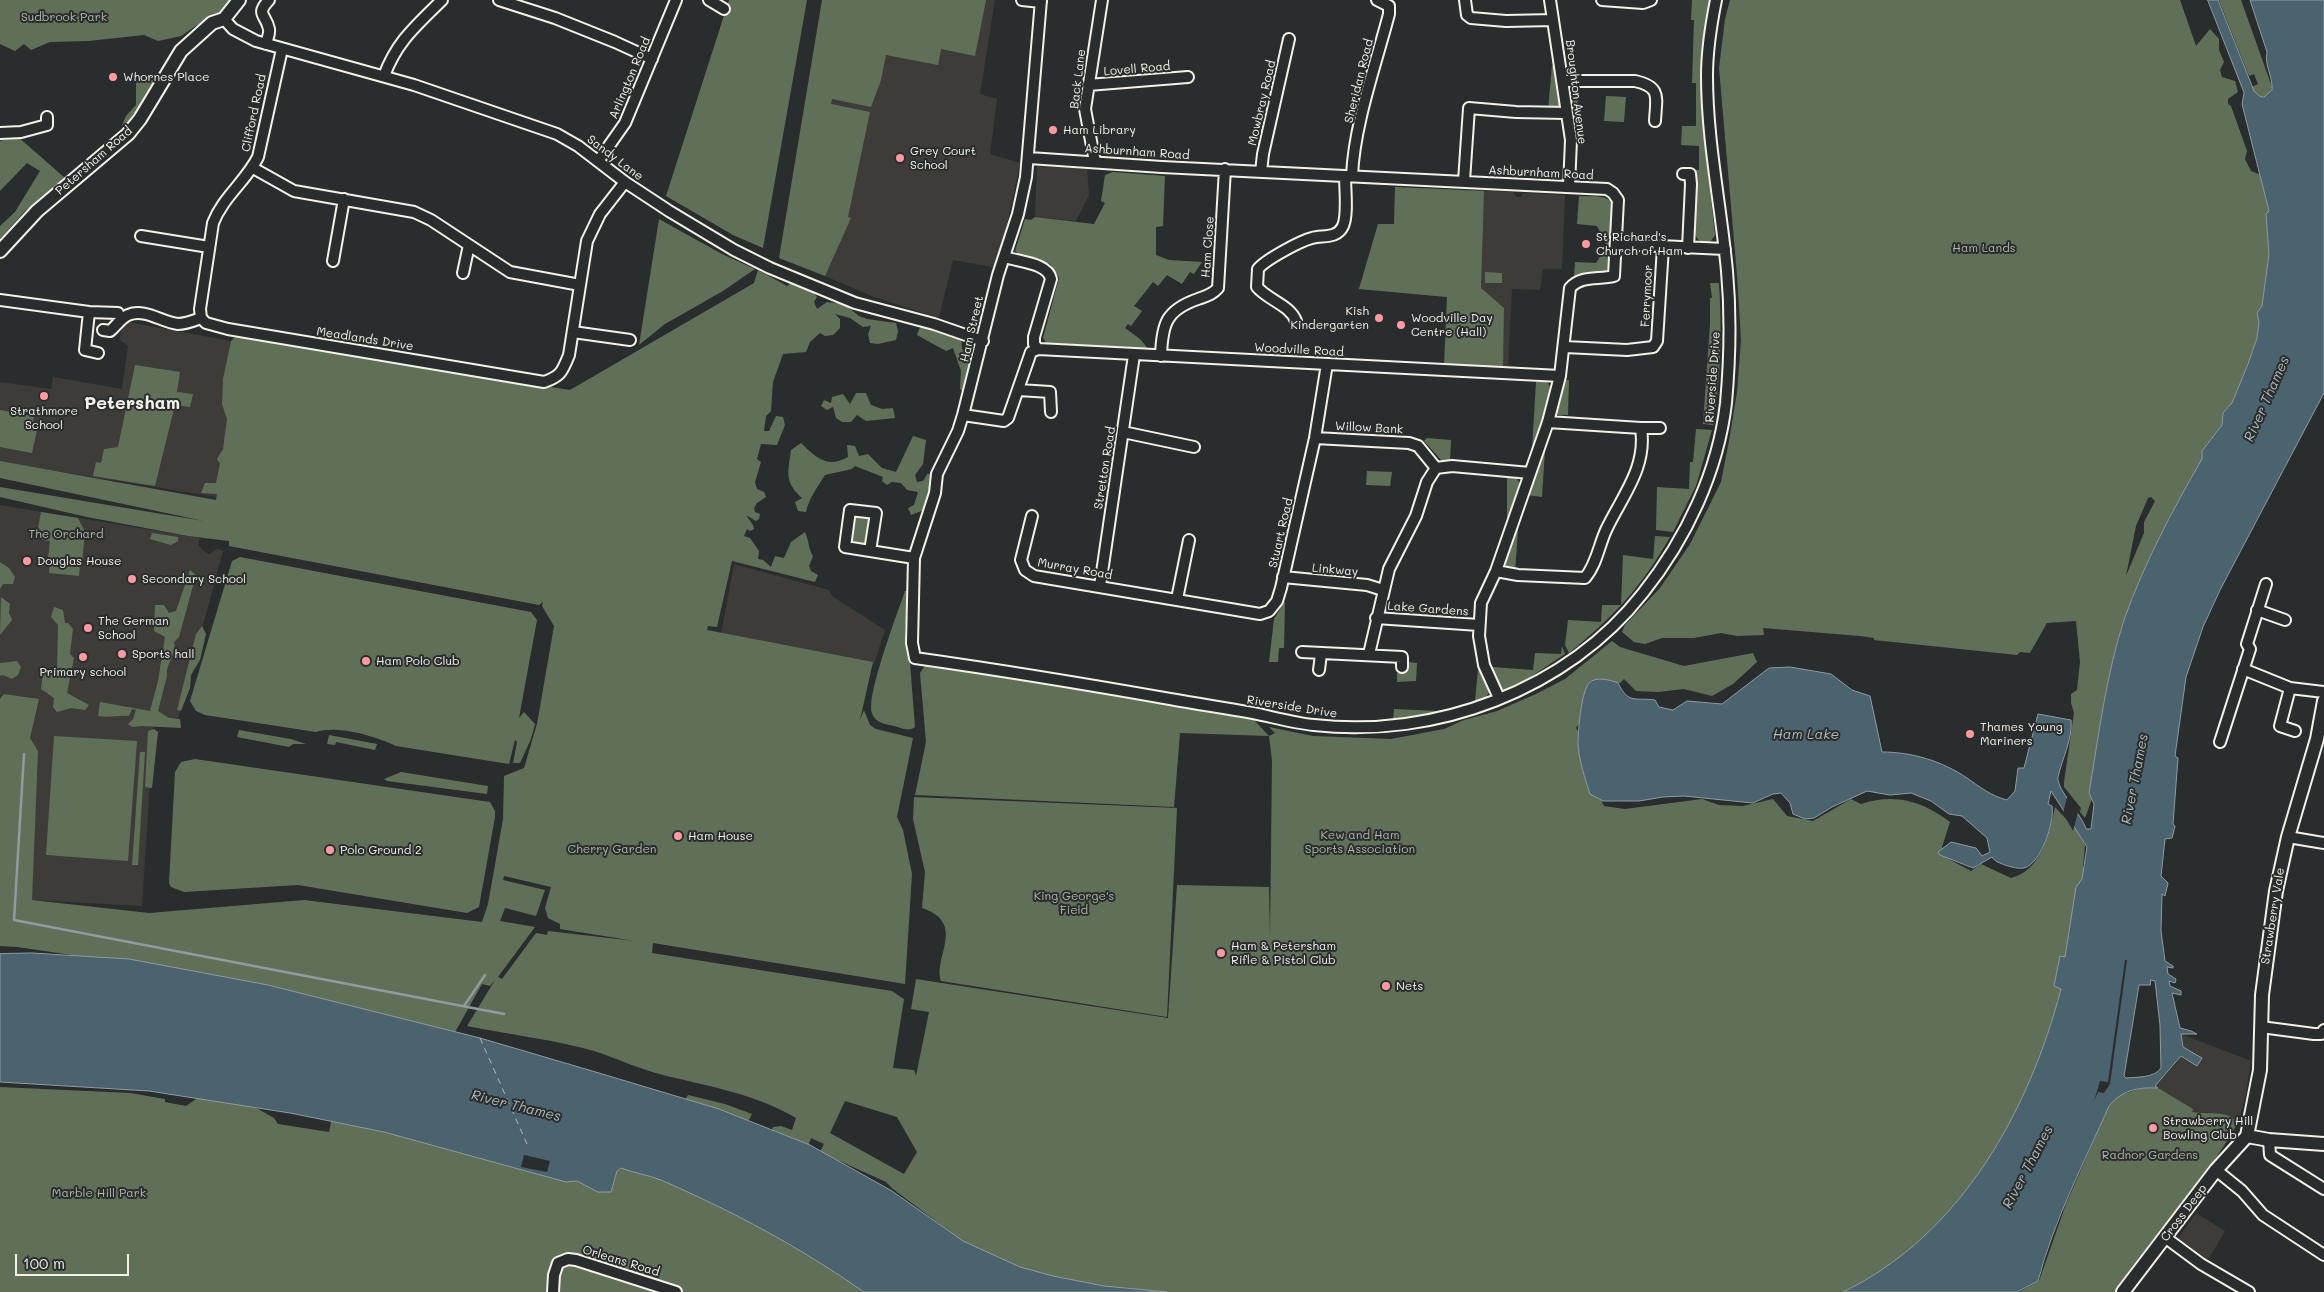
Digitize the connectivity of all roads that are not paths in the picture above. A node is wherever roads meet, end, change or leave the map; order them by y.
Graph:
1 (239, 0) edge
2 (269, 0) edge
3 (442, 0) edge
4 (499, 0) edge
5 (676, 0) edge
6 (709, 0) edge
7 (1022, 0) edge
8 (1102, 0) edge
9 (1377, 0) edge
10 (1465, 0) edge
11 (1550, 0) edge
12 (1602, 0) edge
13 (1651, 0) edge
14 (1716, 0) edge
15 (1041, 1) edge
16 (724, 9) dead end
17 (224, 19) junction
18 (1553, 20) junction
19 (1289, 39) dead end
20 (266, 44) junction
21 (282, 49) junction
22 (652, 60) junction
23 (384, 76) junction
24 (1188, 77) dead end
25 (1563, 81) junction
26 (1088, 85) junction
27 (1566, 113) junction
28 (47, 117) dead end
29 (1655, 121) dead end
30 (0, 133) edge
31 (1028, 158) junction
32 (599, 160) junction
33 (1095, 162) junction
34 (253, 168) junction
35 (1225, 169) junction
36 (1261, 172) junction
37 (1683, 174) dead end
38 (1349, 176) junction
39 (1464, 181) junction
40 (625, 182) junction
41 (1569, 187) junction
42 (344, 199) junction
43 (141, 236) dead end
44 (1616, 244) junction
45 (469, 245) junction
46 (209, 247) junction
47 (1663, 247) junction
48 (1688, 248) junction
49 (1725, 249) junction
50 (0, 251) edge
51 (1005, 257) junction
52 (333, 261) dead end
53 (463, 273) dead end
54 (580, 286) junction
55 (0, 300) edge
56 (90, 312) junction
57 (122, 314) junction
58 (201, 318) junction
59 (1296, 321) dead end
60 (103, 330) dead end
61 (572, 332) junction
62 (630, 340) dead end
63 (983, 341) junction
64 (1565, 347) junction
65 (1038, 350) junction
66 (98, 353) dead end
67 (1134, 354) junction
68 (1161, 356) junction
69 (1327, 364) junction
70 (1560, 376) junction
71 (1019, 390) junction
72 (1051, 412) dead end
73 (963, 415) junction
74 (1548, 422) junction
75 (1641, 428) junction
76 (1660, 428) dead end
77 (1123, 432) junction
78 (1315, 438) junction
79 (1194, 447) dead end
80 (1436, 468) junction
81 (1530, 472) junction
82 (1032, 516) dead end
83 (1188, 540) dead end
84 (870, 551) junction
85 (914, 558) junction
86 (1496, 572) junction
87 (1283, 578) junction
88 (2266, 584) dead end
89 (1100, 586) junction
90 (1383, 590) junction
91 (1177, 599) junction
92 (2257, 610) junction
93 (1376, 618) junction
94 (2285, 620) dead end
95 (1479, 625) junction
96 (1302, 652) dead end
97 (1321, 654) junction
98 (1369, 654) junction
99 (915, 658) joint
100 (1402, 667) dead end
101 (1319, 670) dead end
102 (2243, 670) junction
103 (2290, 688) junction
104 (2324, 692) edge
105 (1499, 698) junction
106 (2324, 701) edge
107 (2295, 731) dead end
108 (2220, 742) dead end
109 (2288, 837) junction
110 (2324, 843) edge
111 (2261, 1027) junction
112 (2324, 1030) edge
113 (2247, 1136) junction
114 (2269, 1140) junction
115 (2324, 1144) edge
116 (2216, 1170) junction
117 (2324, 1189) edge
118 (2166, 1238) junction
119 (2324, 1255) edge
120 (2128, 1291) edge
121 (553, 1292) edge
122 (676, 1292) edge
123 (2249, 1292) edge

1 - 17 main road, Petersham Road
2 - 20 street
3 - 23 street
4 - 22 street
5 - 22 street, Arlington Road
6 - 16 street
7 - 15 street
8 - 26 street, Back Lane
9 - 38 street, Sheridan Road
10 - 18 street
11 - 18 street, Broughton Avenue
12 - 13 street
14 - 49 street, Riverside Drive
15 - 31 street, Ham Street
17 - 20 street, Sandy Lane
17 - 50 main road, Petersham Road
18 - 25 street, Broughton Avenue
19 - 36 street, Mowbray Road
20 - 21 street, Sandy Lane
21 - 23 street, Sandy Lane
21 - 34 street, Clifford Road
22 - 32 street, Arlington Road
23 - 32 street, Sandy Lane
24 - 26 street, Lovell Road
25 - 27 street, Broughton Avenue
25 - 29 street
26 - 33 street, Back Lane
27 - 39 street
27 - 41 street, Broughton Avenue
28 - 30 street
31 - 33 street, Ashburnham Road
31 - 51 street, Ham Street
32 - 40 street, Sandy Lane
33 - 35 street, Ashburnham Road
34 - 42 street
34 - 46 street, Clifford Road
35 - 36 street, Ashburnham Road
35 - 68 street, Ham Close
36 - 38 street, Ashburnham Road
37 - 48 street
38 - 39 street, Ashburnham Road
38 - 59 street
39 - 41 street, Ashburnham Road
40 - 54 street, Meadlands Drive
40 - 63 street, Sandy Lane
41 - 44 street, Ashburnham Road
42 - 45 street
42 - 52 street
43 - 46 street
44 - 47 street
44 - 64 street, Ashburnham Road
45 - 53 street
45 - 54 street
46 - 58 street, Clifford Road
47 - 48 street
47 - 64 street, Ferrymoor
48 - 49 street
49 - 105 street, Riverside Drive
51 - 63 street, Ham Street
51 - 65 street
54 - 61 street, Meadlands Drive
55 - 56 street
56 - 57 street
56 - 66 street
57 - 58 street
57 - 60 street
58 - 61 street, Meadlands Drive
61 - 62 street
63 - 73 street, Ham Street
64 - 70 street, Ashburnham Road
65 - 67 street, Woodville Road
65 - 71 street
67 - 68 street, Woodville Road
67 - 77 street, Stretton Road
68 - 69 street, Woodville Road
69 - 70 street, Woodville Road
69 - 78 street, Stuart Road
70 - 74 street, Ashburnham Road
71 - 72 street
71 - 73 street
73 - 85 street, Ham Street
74 - 75 street
74 - 81 street, Ashburnham Road
75 - 76 street
75 - 86 street
77 - 79 street
77 - 89 street, Stretton Road
78 - 80 street, Willow Bank
78 - 87 street, Stuart Road
80 - 81 street
80 - 90 street
81 - 86 street, Ashburnham Road
82 - 89 street, Murray Road
83 - 91 street
84 - 84 street
84 - 85 street
85 - 99 street, Ham Street
86 - 95 street, Ashburnham Road
87 - 90 street, Linkway
87 - 91 street, Stuart Road
88 - 92 street
89 - 91 street, Murray Road
90 - 93 street
92 - 94 street
92 - 102 street
93 - 95 street, Lake Gardens
93 - 98 street
95 - 105 street, Ashburnham Road
96 - 97 street
97 - 98 street
97 - 101 street
98 - 100 street
99 - 105 street, Riverside Drive
102 - 103 street
102 - 108 street
103 - 104 street
103 - 107 street
106 - 109 main road, Strawberry Vale
109 - 110 street
109 - 111 main road, Strawberry Vale
111 - 112 street
111 - 113 main road, Strawberry Vale
113 - 114 main road
113 - 116 main road, Cross Deep
114 - 115 main road
114 - 117 street
116 - 118 main road, Cross Deep
116 - 119 street
118 - 120 main road, Cross Deep
118 - 123 street
121 - 122 street, Orleans Road

